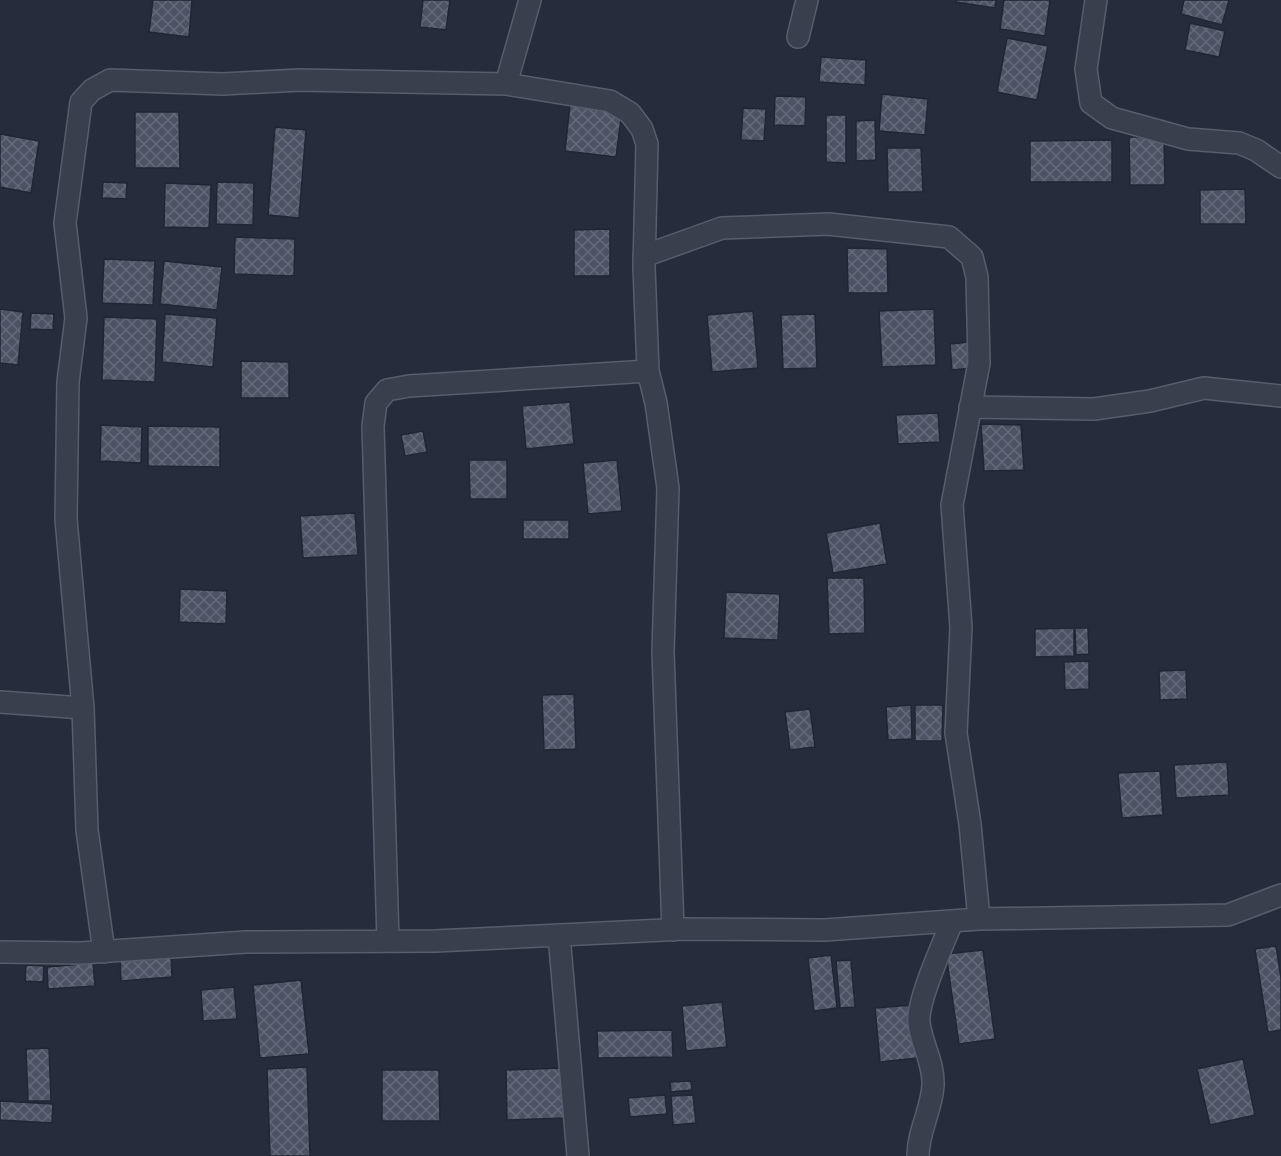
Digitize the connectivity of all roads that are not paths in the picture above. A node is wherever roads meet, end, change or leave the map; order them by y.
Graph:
1 (530, 0) edge
2 (807, 0) edge
3 (1096, 0) edge
4 (798, 37) dead end
5 (506, 84) junction
6 (1281, 166) edge
7 (644, 256) junction
8 (648, 371) junction
9 (1281, 396) edge
10 (970, 407) junction
11 (0, 702) edge
12 (83, 708) junction
13 (1281, 895) edge
14 (979, 919) junction
15 (952, 922) junction
16 (672, 930) junction
17 (559, 935) junction
18 (388, 941) junction
19 (0, 952) edge
20 (105, 952) junction
21 (578, 1156) edge
22 (918, 1156) edge

1 - 5 street
2 - 4 street
3 - 6 street
5 - 7 street
5 - 12 street
7 - 8 street
7 - 10 street
8 - 16 street
8 - 18 street
9 - 10 street
10 - 14 street
11 - 12 street
12 - 20 street
13 - 14 street
14 - 15 street
15 - 16 street
15 - 22 street
16 - 17 street
17 - 18 street
17 - 21 street
18 - 20 street
19 - 20 street

